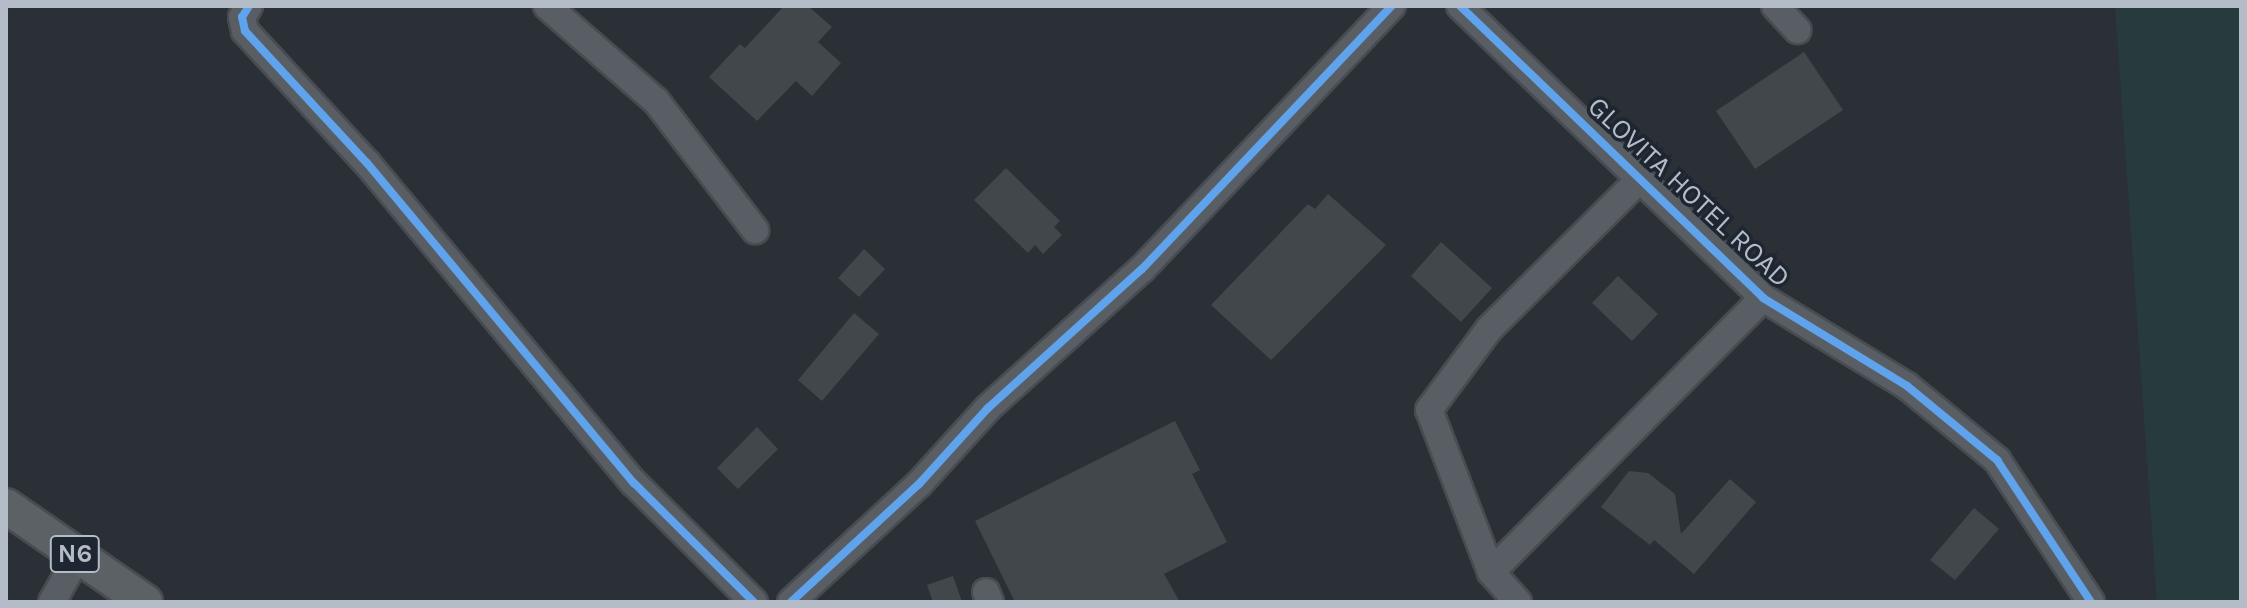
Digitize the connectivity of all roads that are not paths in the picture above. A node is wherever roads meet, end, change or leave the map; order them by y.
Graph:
1 (249, 6) edge
2 (547, 6) edge
3 (1392, 6) edge
4 (1460, 6) edge
5 (1775, 6) edge
6 (1797, 30) dead end
7 (1639, 180) junction
8 (755, 230) dead end
9 (1763, 298) junction
10 (6, 506) edge
11 (78, 556) junction
12 (1491, 572) junction
13 (52, 602) edge
14 (145, 602) edge
15 (754, 602) edge
16 (791, 602) edge
17 (1518, 602) edge
18 (2091, 602) edge

1 - 15 street
2 - 8 street
3 - 16 street
4 - 7 street, GLOVITA HOTEL ROAD
5 - 6 street
7 - 9 street, GLOVITA HOTEL ROAD
7 - 12 street
9 - 12 street
9 - 18 street, GLOVITA HOTEL ROAD
10 - 11 main road, N6
11 - 13 street
11 - 14 main road, N6
12 - 17 street

